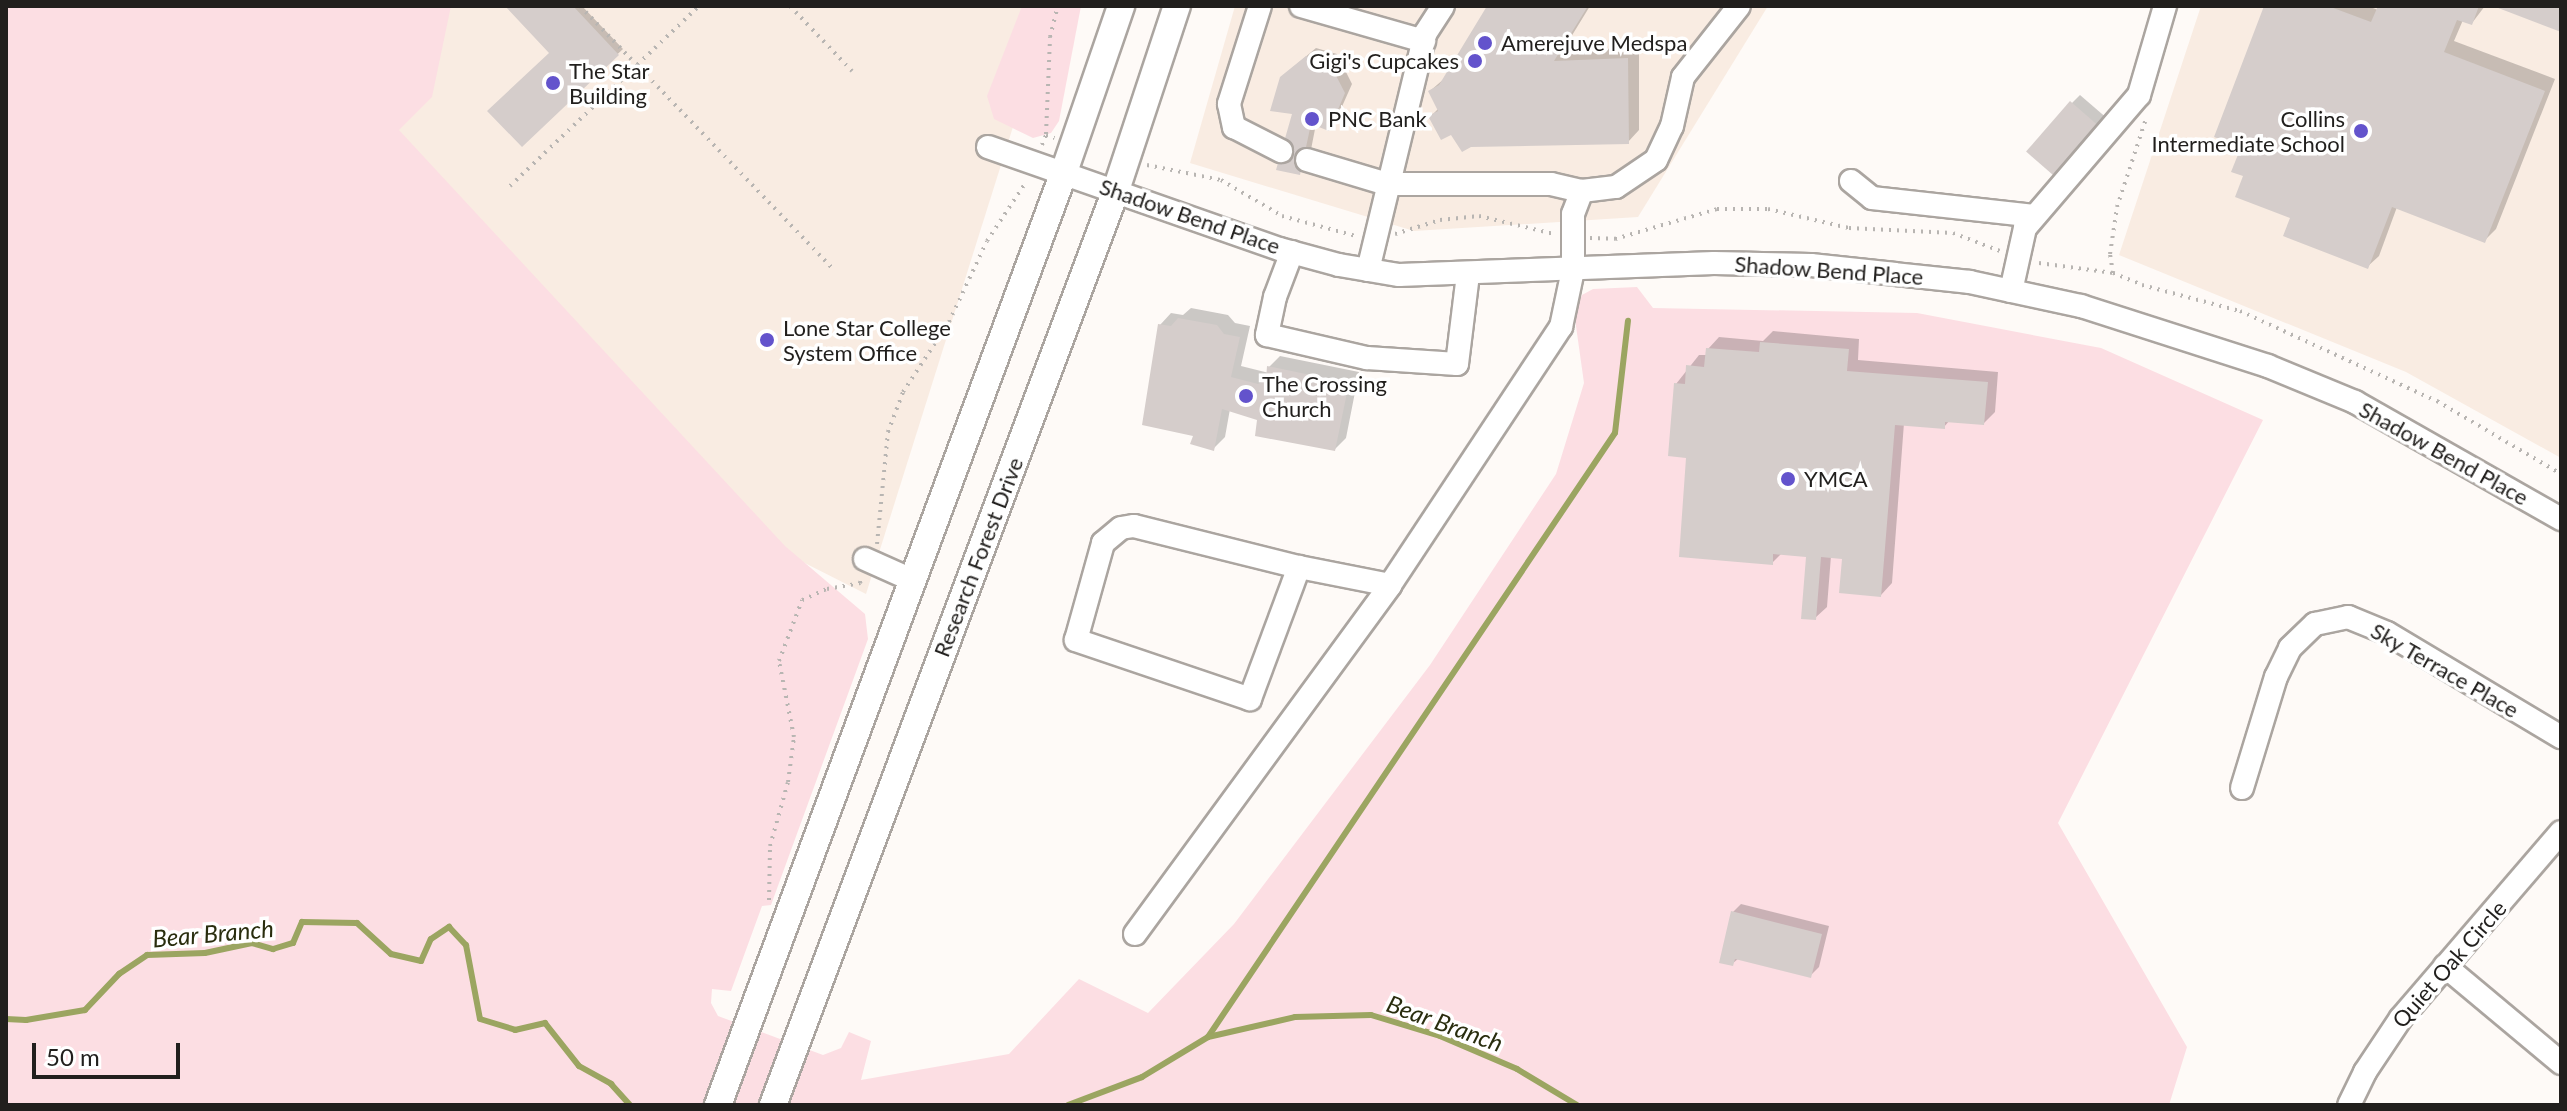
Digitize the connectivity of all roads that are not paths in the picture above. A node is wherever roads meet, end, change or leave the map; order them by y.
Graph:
1 (1121, 6) edge
2 (1177, 6) edge
3 (1260, 6) edge
4 (1301, 6) edge
5 (1443, 6) edge
6 (1739, 6) edge
7 (2165, 6) edge
8 (1424, 41) junction
9 (988, 147) dead end
10 (1281, 151) dead end
11 (1307, 160) dead end
12 (1064, 172) junction
13 (1851, 181) dead end
14 (1387, 184) junction
15 (1116, 190) junction
16 (1582, 191) junction
17 (2034, 216) junction
18 (1292, 252) junction
19 (1368, 270) junction
20 (1573, 270) junction
21 (1468, 274) junction
22 (2011, 291) junction
23 (2561, 519) edge
24 (871, 554) road end
25 (1299, 567) junction
26 (912, 580) junction
27 (1390, 585) junction
28 (2561, 737) edge
29 (2242, 788) dead end
30 (2561, 832) edge
31 (1135, 934) dead end
32 (2445, 966) junction
33 (2561, 1063) edge
34 (718, 1105) edge
35 (773, 1105) edge
36 (2349, 1105) edge

1 - 12 main road
2 - 15 main road, Research Forest Drive
3 - 10 street
4 - 8 street
5 - 8 street
6 - 16 street
7 - 17 street
8 - 14 street
9 - 12 street, Shadow Bend Place
11 - 14 street
12 - 15 street, Shadow Bend Place
12 - 26 main road
13 - 17 street
14 - 16 street
14 - 19 street
15 - 18 street, Shadow Bend Place
15 - 35 main road, Research Forest Drive
16 - 20 street
17 - 22 street
18 - 19 street, Shadow Bend Place
18 - 21 street
19 - 21 street, Shadow Bend Place
20 - 21 street, Shadow Bend Place
20 - 22 street, Shadow Bend Place
20 - 27 street
22 - 23 street, Shadow Bend Place
24 - 26 street
25 - 25 street
25 - 27 street
26 - 34 main road
27 - 31 street
28 - 29 street, Sky Terrace Place
30 - 32 street, Quiet Oak Circle
32 - 33 street
32 - 36 street, Quiet Oak Circle

